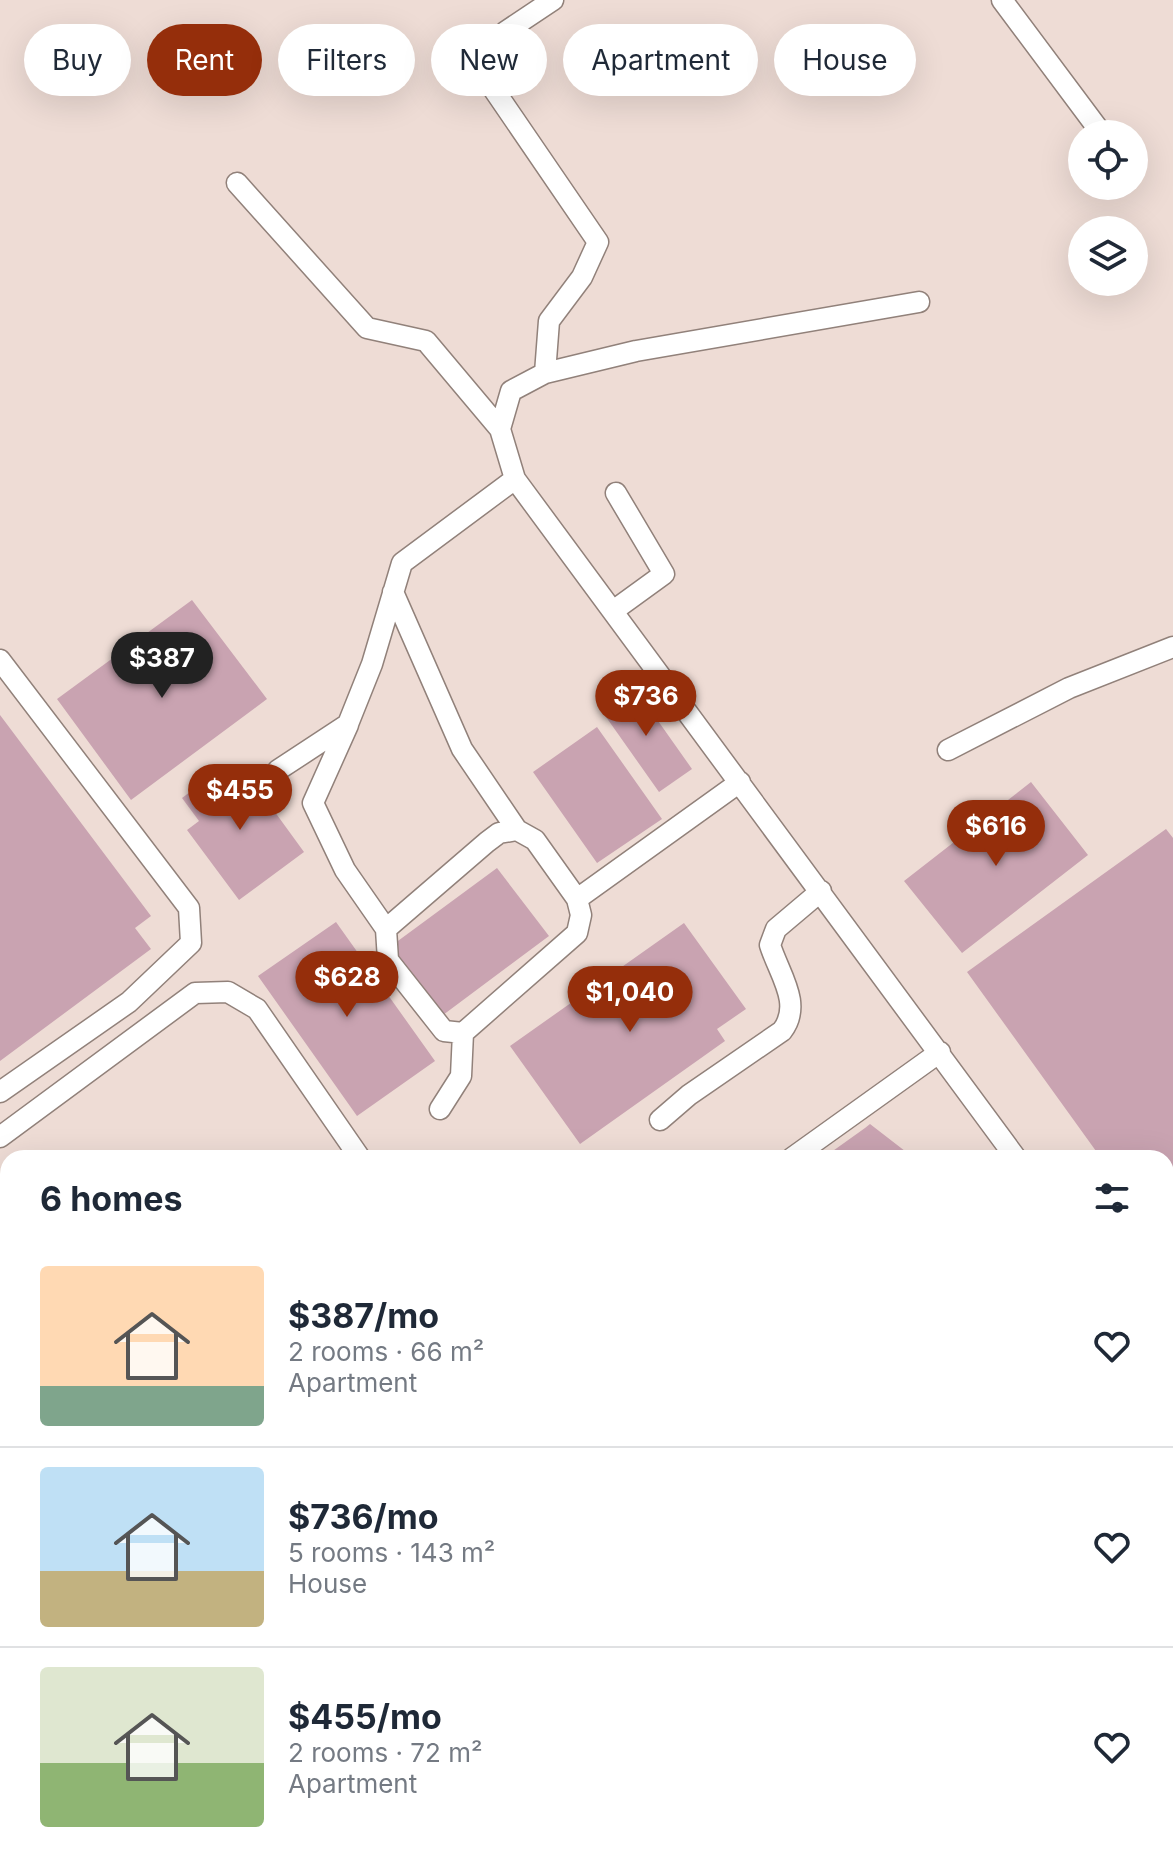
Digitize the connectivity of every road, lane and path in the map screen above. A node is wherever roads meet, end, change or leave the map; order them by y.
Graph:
1 (553, 0) edge
2 (1002, 0) edge
3 (1092, 120) edge
4 (237, 183) dead end
5 (919, 302) dead end
6 (545, 373) junction
7 (500, 429) junction
8 (515, 479) junction
9 (616, 493) dead end
10 (393, 592) junction
11 (613, 611) junction
12 (1173, 647) edge
13 (0, 660) edge
14 (348, 724) junction
15 (948, 750) dead end
16 (278, 770) dead end
17 (740, 782) junction
18 (517, 830) junction
19 (821, 891) junction
20 (577, 899) junction
21 (386, 929) junction
22 (463, 1033) junction
23 (940, 1052) junction
24 (0, 1092) edge
25 (440, 1109) dead end
26 (660, 1120) dead end
27 (0, 1137) edge
28 (354, 1150) edge
29 (803, 1150) edge
30 (1010, 1150) edge

1 - 6 lane
2 - 3 lane
4 - 7 lane
5 - 6 lane
6 - 7 lane
7 - 8 lane
8 - 10 lane
8 - 11 lane
9 - 11 lane
10 - 14 lane
10 - 18 lane
11 - 17 lane
12 - 15 lane
13 - 24 lane
14 - 16 lane
14 - 21 lane
17 - 19 lane
17 - 20 lane
18 - 20 lane
18 - 21 lane
19 - 23 lane
19 - 26 lane
20 - 22 lane
21 - 22 lane
22 - 25 lane
23 - 29 lane
23 - 30 lane
27 - 28 lane

